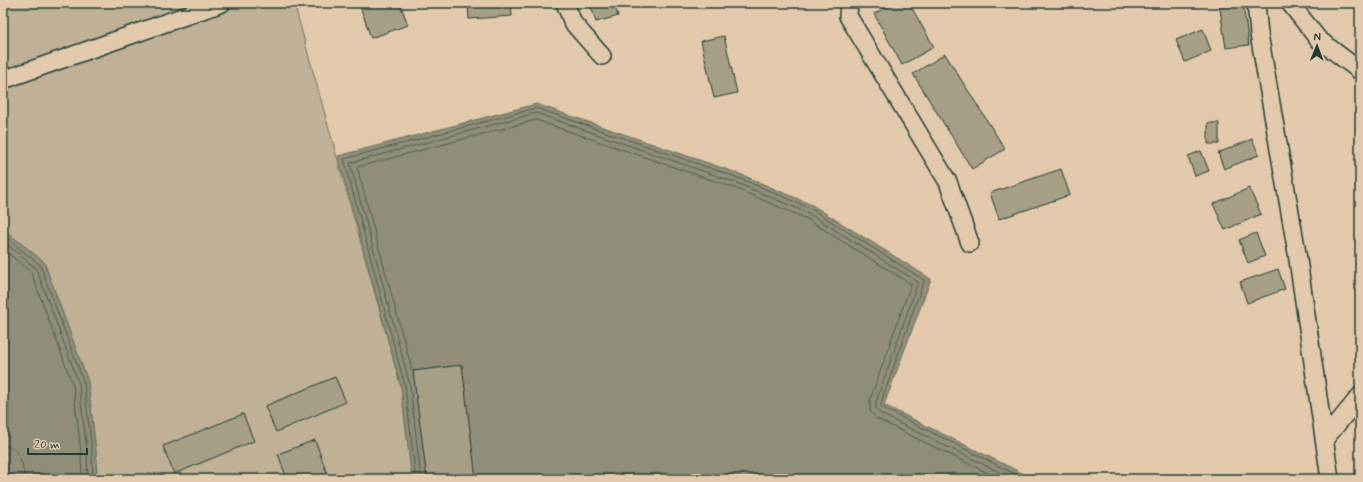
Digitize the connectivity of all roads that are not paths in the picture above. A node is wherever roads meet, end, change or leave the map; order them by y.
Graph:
1 (222, 3) edge
2 (565, 3) edge
3 (849, 3) edge
4 (1256, 3) edge
5 (1290, 3) edge
6 (602, 56) dead end
7 (1360, 71) edge
8 (3, 80) edge
9 (970, 243) dead end
10 (1360, 396) edge
11 (1324, 440) junction
12 (1330, 479) edge

1 - 8 street
2 - 6 street
3 - 9 street
4 - 11 street
5 - 7 street
10 - 11 street
11 - 12 street

